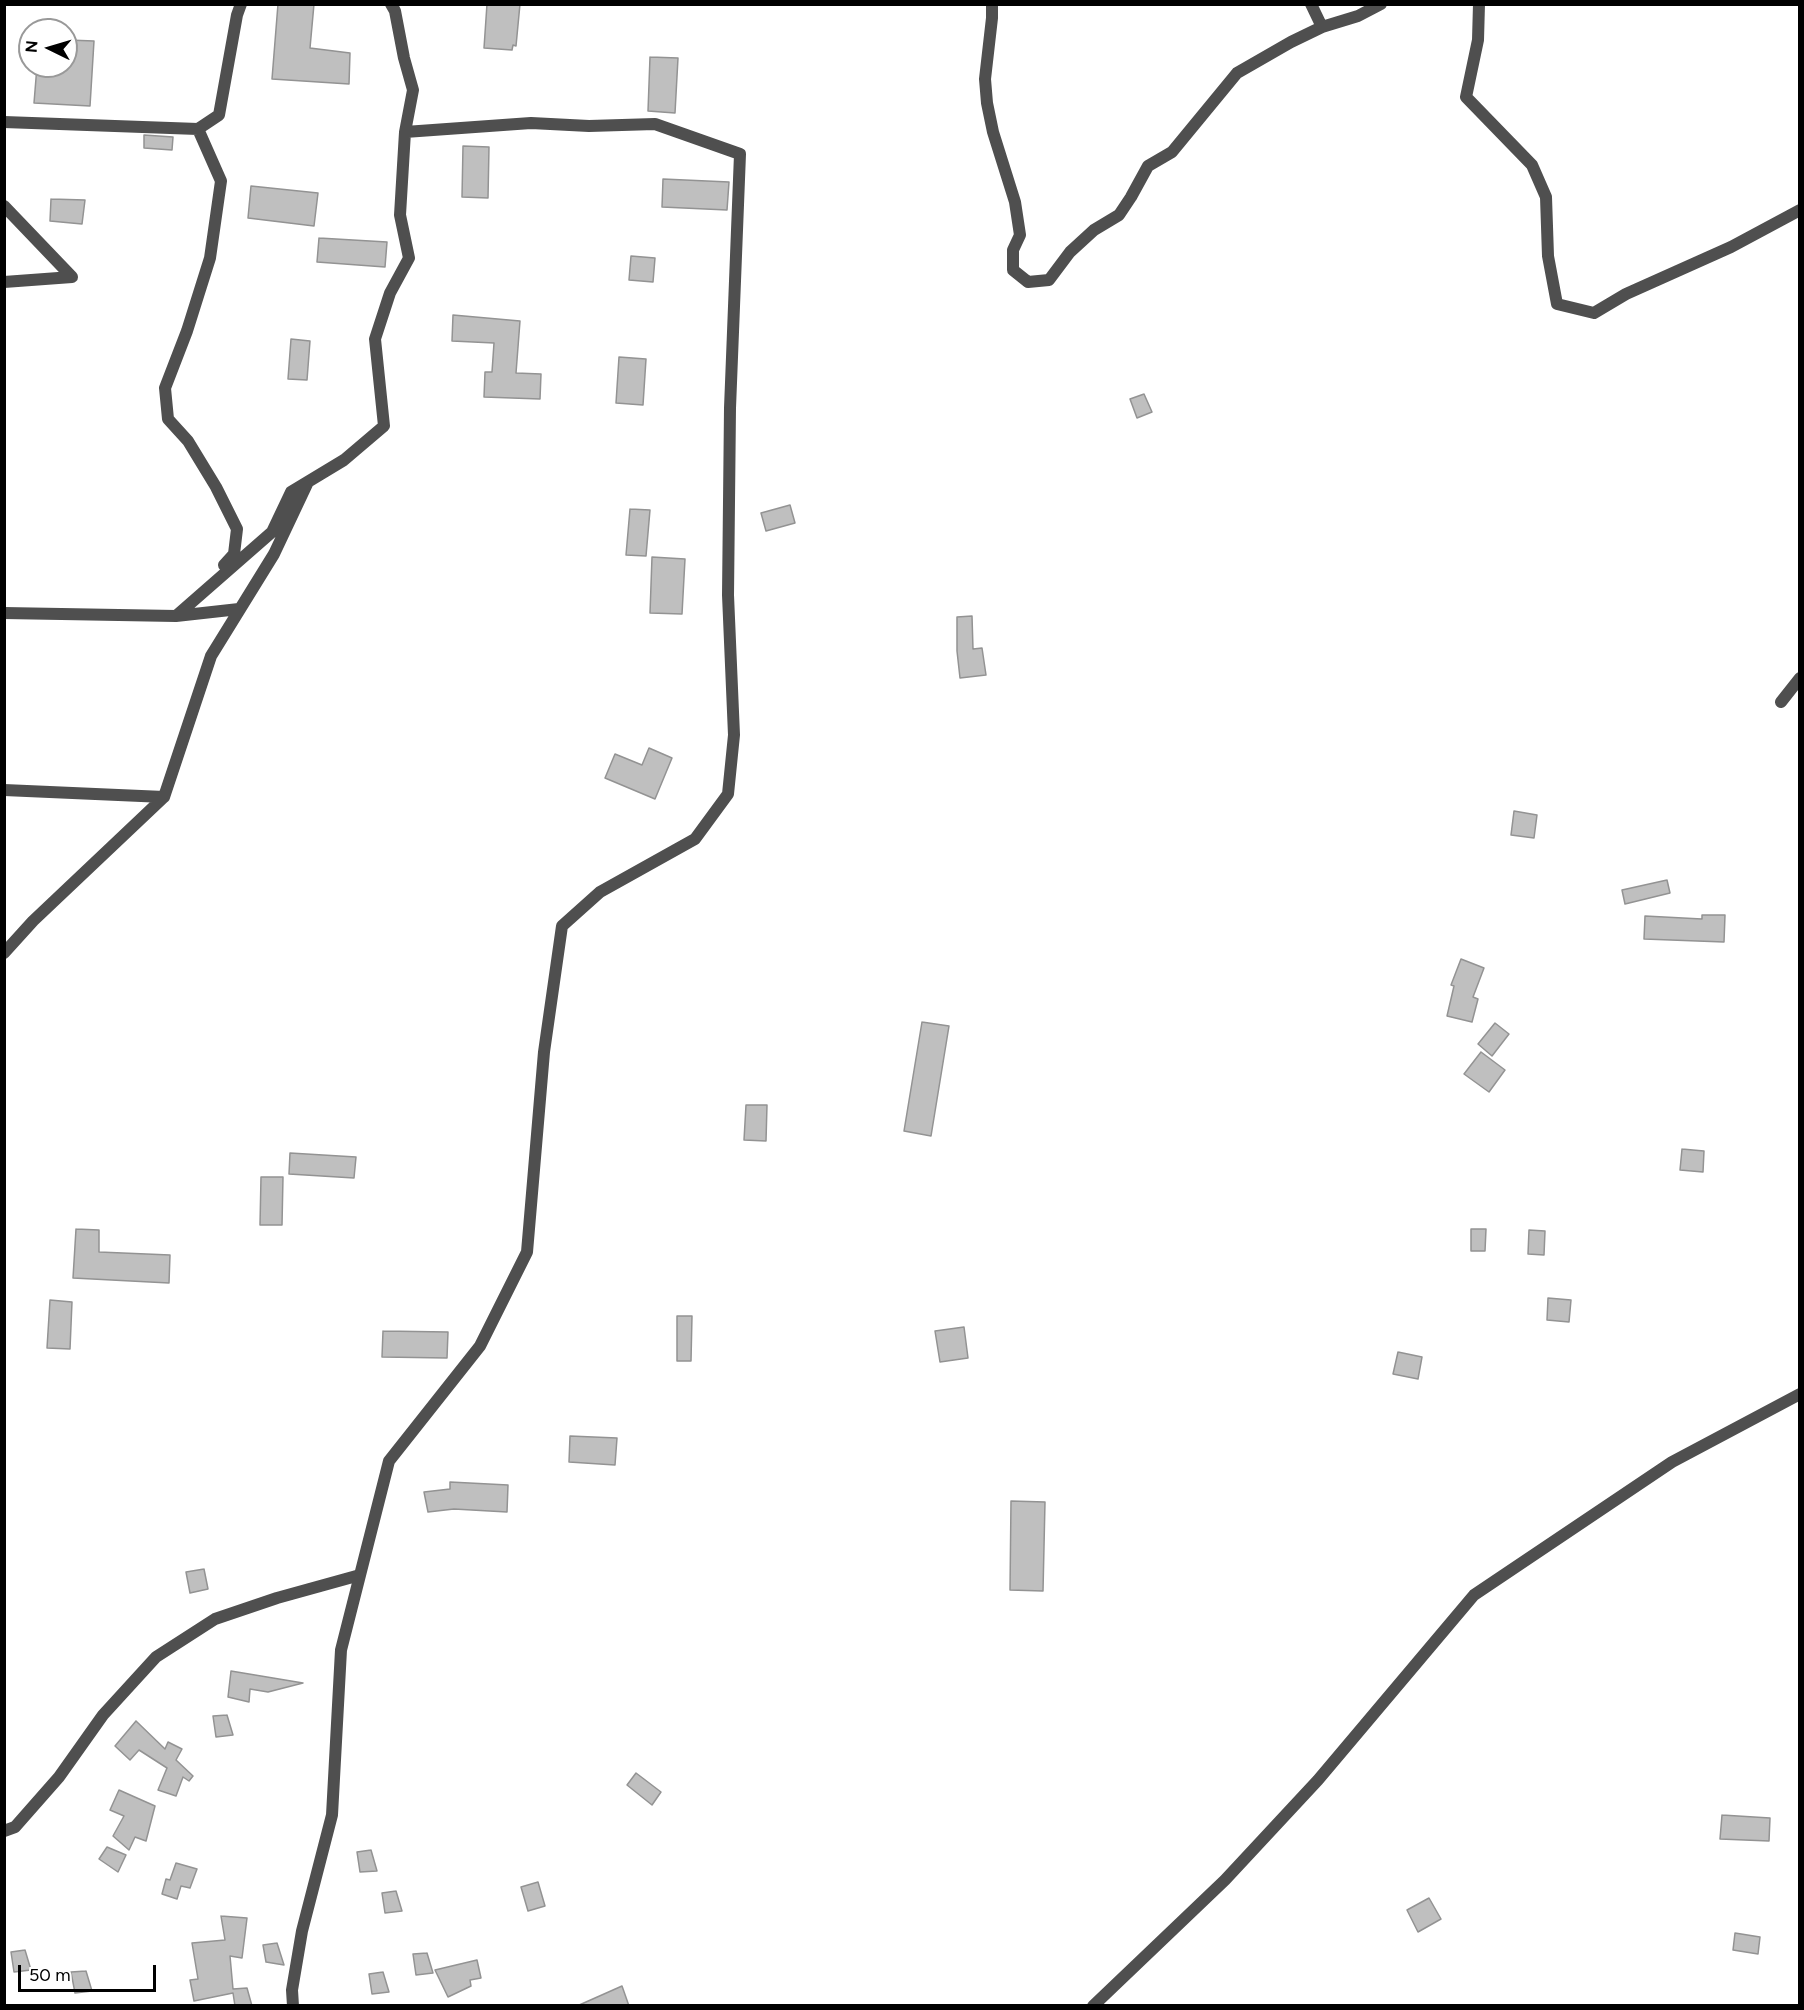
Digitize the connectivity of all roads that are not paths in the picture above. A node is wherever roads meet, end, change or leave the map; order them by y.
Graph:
1 (241, 4) edge
2 (391, 4) edge
3 (992, 4) edge
4 (1311, 4) edge
5 (1381, 4) edge
6 (1479, 4) edge
7 (1322, 27) junction
8 (4, 122) edge
9 (198, 129) junction
10 (405, 132) junction
11 (4, 206) edge
12 (1800, 210) edge
13 (4, 282) edge
14 (308, 482) junction
15 (239, 609) junction
16 (4, 613) edge
17 (176, 615) junction
18 (1800, 678) edge
19 (1781, 702) dead end
20 (4, 790) edge
21 (164, 797) junction
22 (4, 953) edge
23 (1800, 1394) edge
24 (360, 1575) junction
25 (4, 1831) edge
26 (292, 2006) edge
27 (1093, 2006) edge

1 - 9 street
2 - 10 street
3 - 7 street
4 - 7 street
5 - 7 street
6 - 12 street
8 - 9 street
9 - 17 street
10 - 14 street
10 - 24 street
11 - 13 street
14 - 15 street
14 - 17 street
15 - 17 street
15 - 21 street
16 - 17 street
18 - 19 street
20 - 21 street
21 - 22 street
23 - 27 street
24 - 25 street
24 - 26 street

